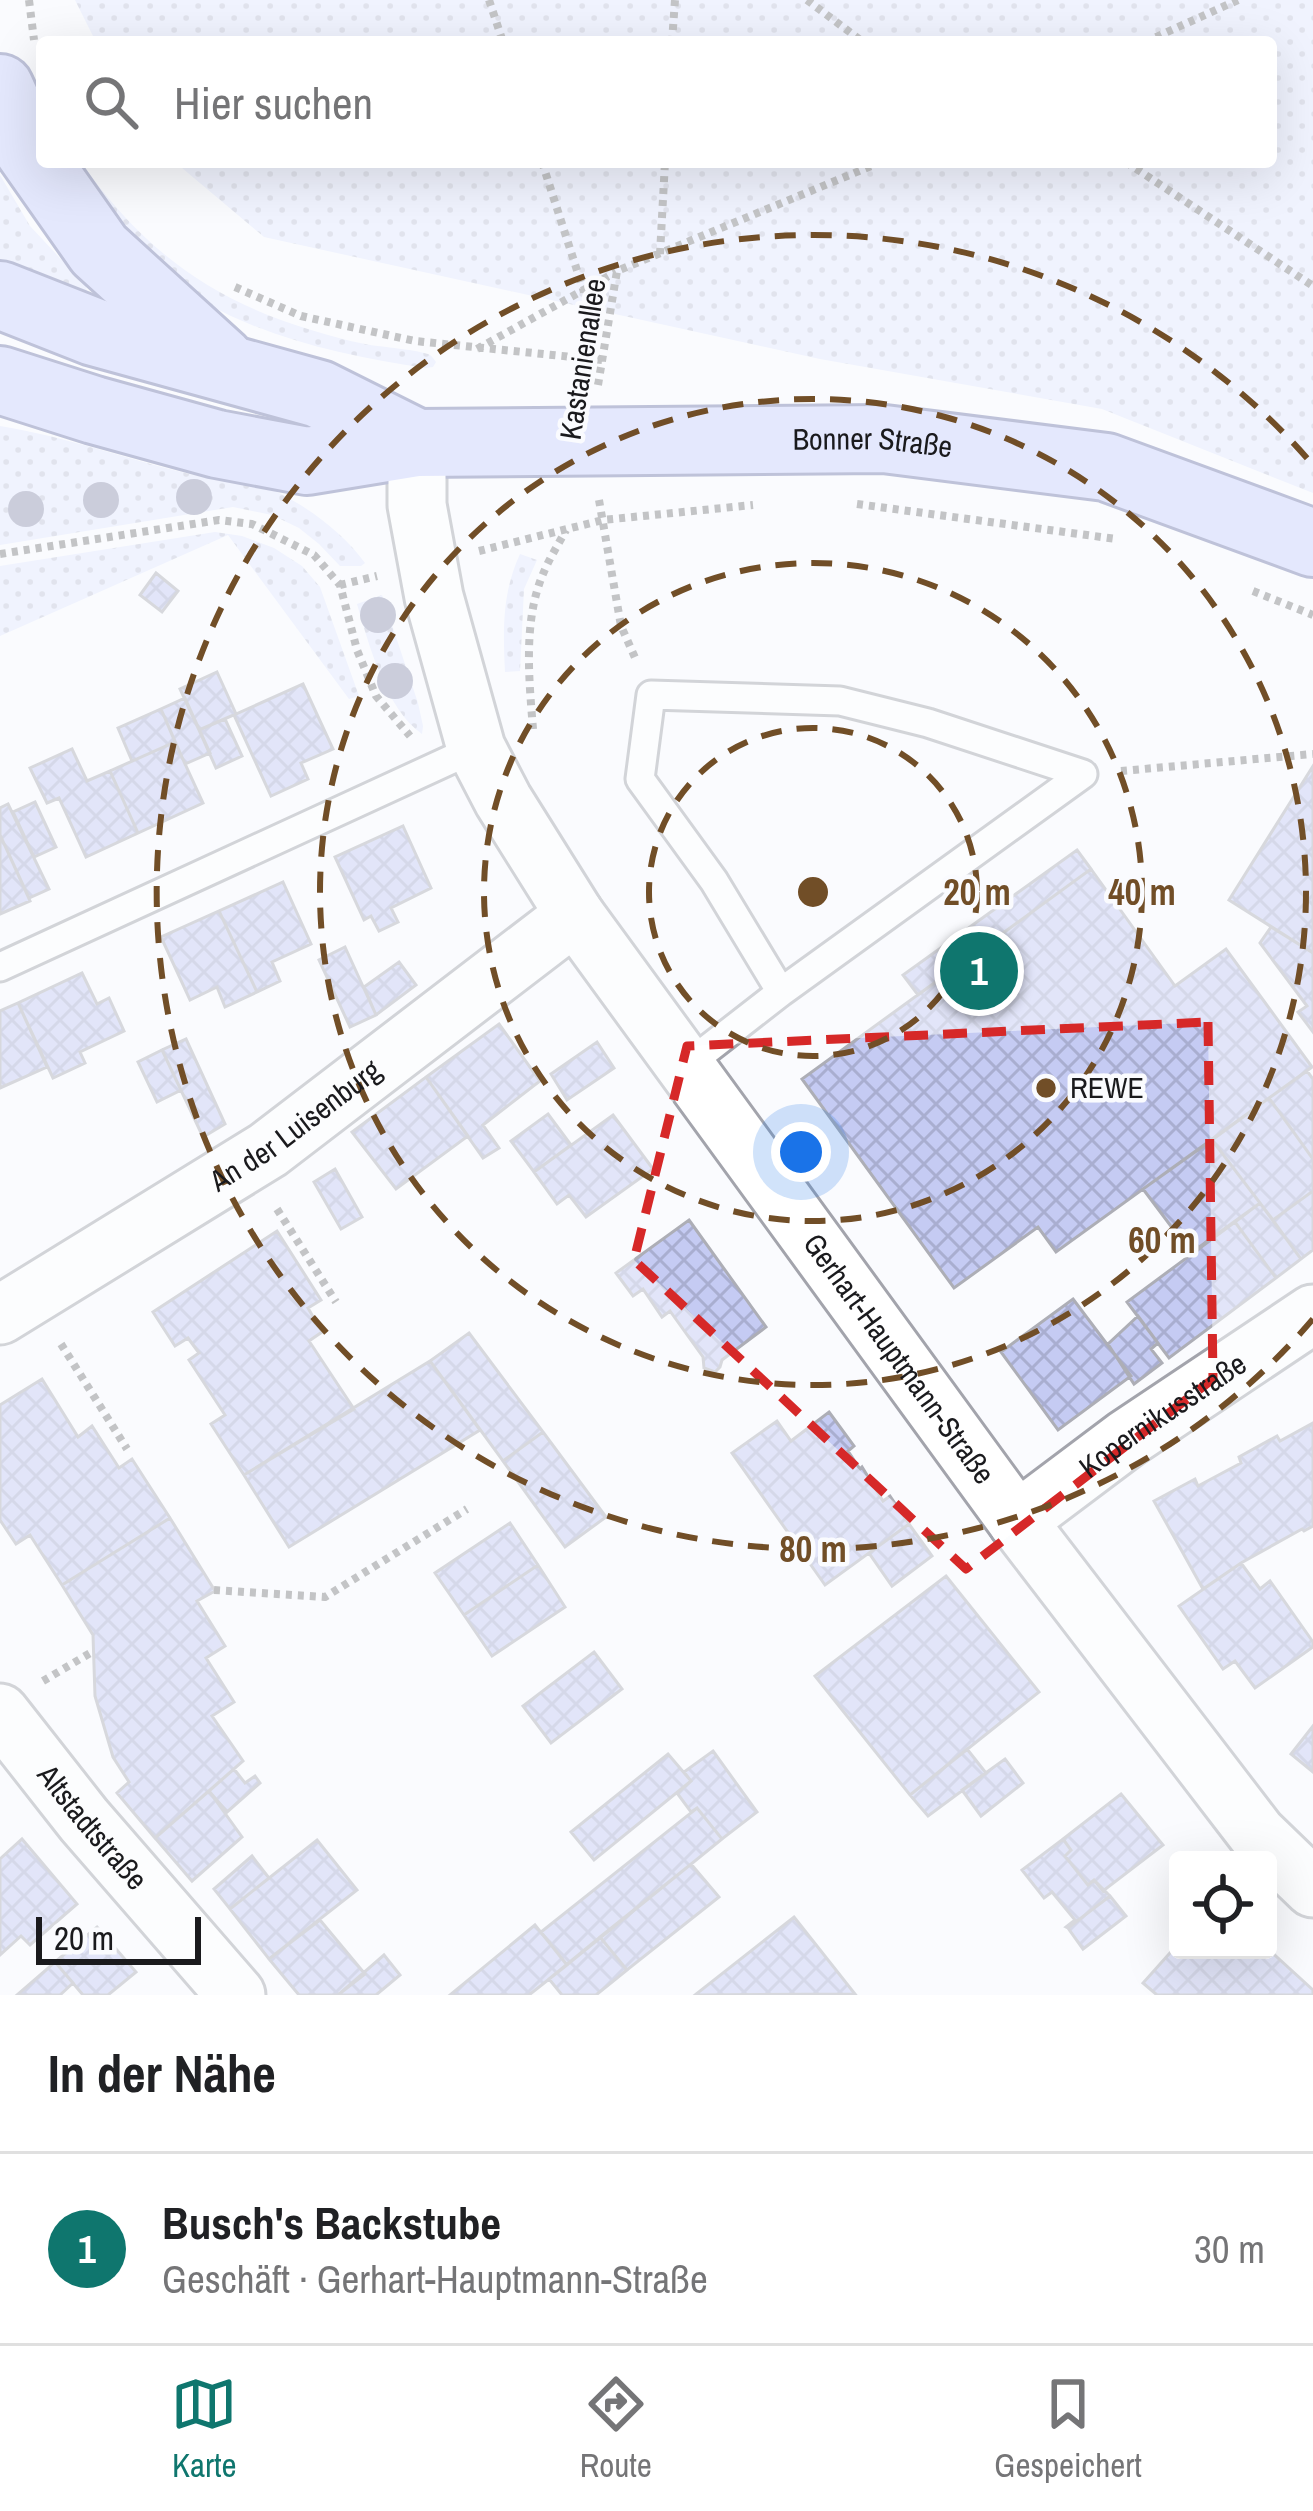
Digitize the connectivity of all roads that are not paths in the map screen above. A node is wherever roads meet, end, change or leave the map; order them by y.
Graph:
1 (18, 68) edge
2 (36, 160) edge
3 (41, 168) edge
4 (0, 295) edge
5 (233, 372) junction
6 (0, 380) edge
7 (417, 442) junction
8 (1313, 543) edge
9 (476, 748) junction
10 (575, 915) junction
11 (0, 967) edge
12 (781, 992) junction
13 (686, 1066) junction
14 (16, 1306) edge
15 (1313, 1314) edge
16 (1017, 1521) junction
17 (0, 1713) edge
18 (1313, 1888) edge
19 (236, 1995) edge

1 - 2 main road
3 - 5 main road
4 - 5 main road, Bonner Straße
5 - 7 main road, Bonner Straße
6 - 7 main road, Bonner Straße
7 - 8 main road, Bonner Straße
7 - 9 street, Gerhart-Hauptmann-Straße
9 - 10 street, Gerhart-Hauptmann-Straße
9 - 11 lane
10 - 13 street, Gerhart-Hauptmann-Straße
10 - 14 street, An der Luisenburg
12 - 12 lane
12 - 13 lane
13 - 16 street, Gerhart-Hauptmann-Straße
15 - 16 street, Kopernikusstraße
16 - 18 street, Gerhart-Hauptmann-Straße
17 - 19 street, Altstadtstraße

